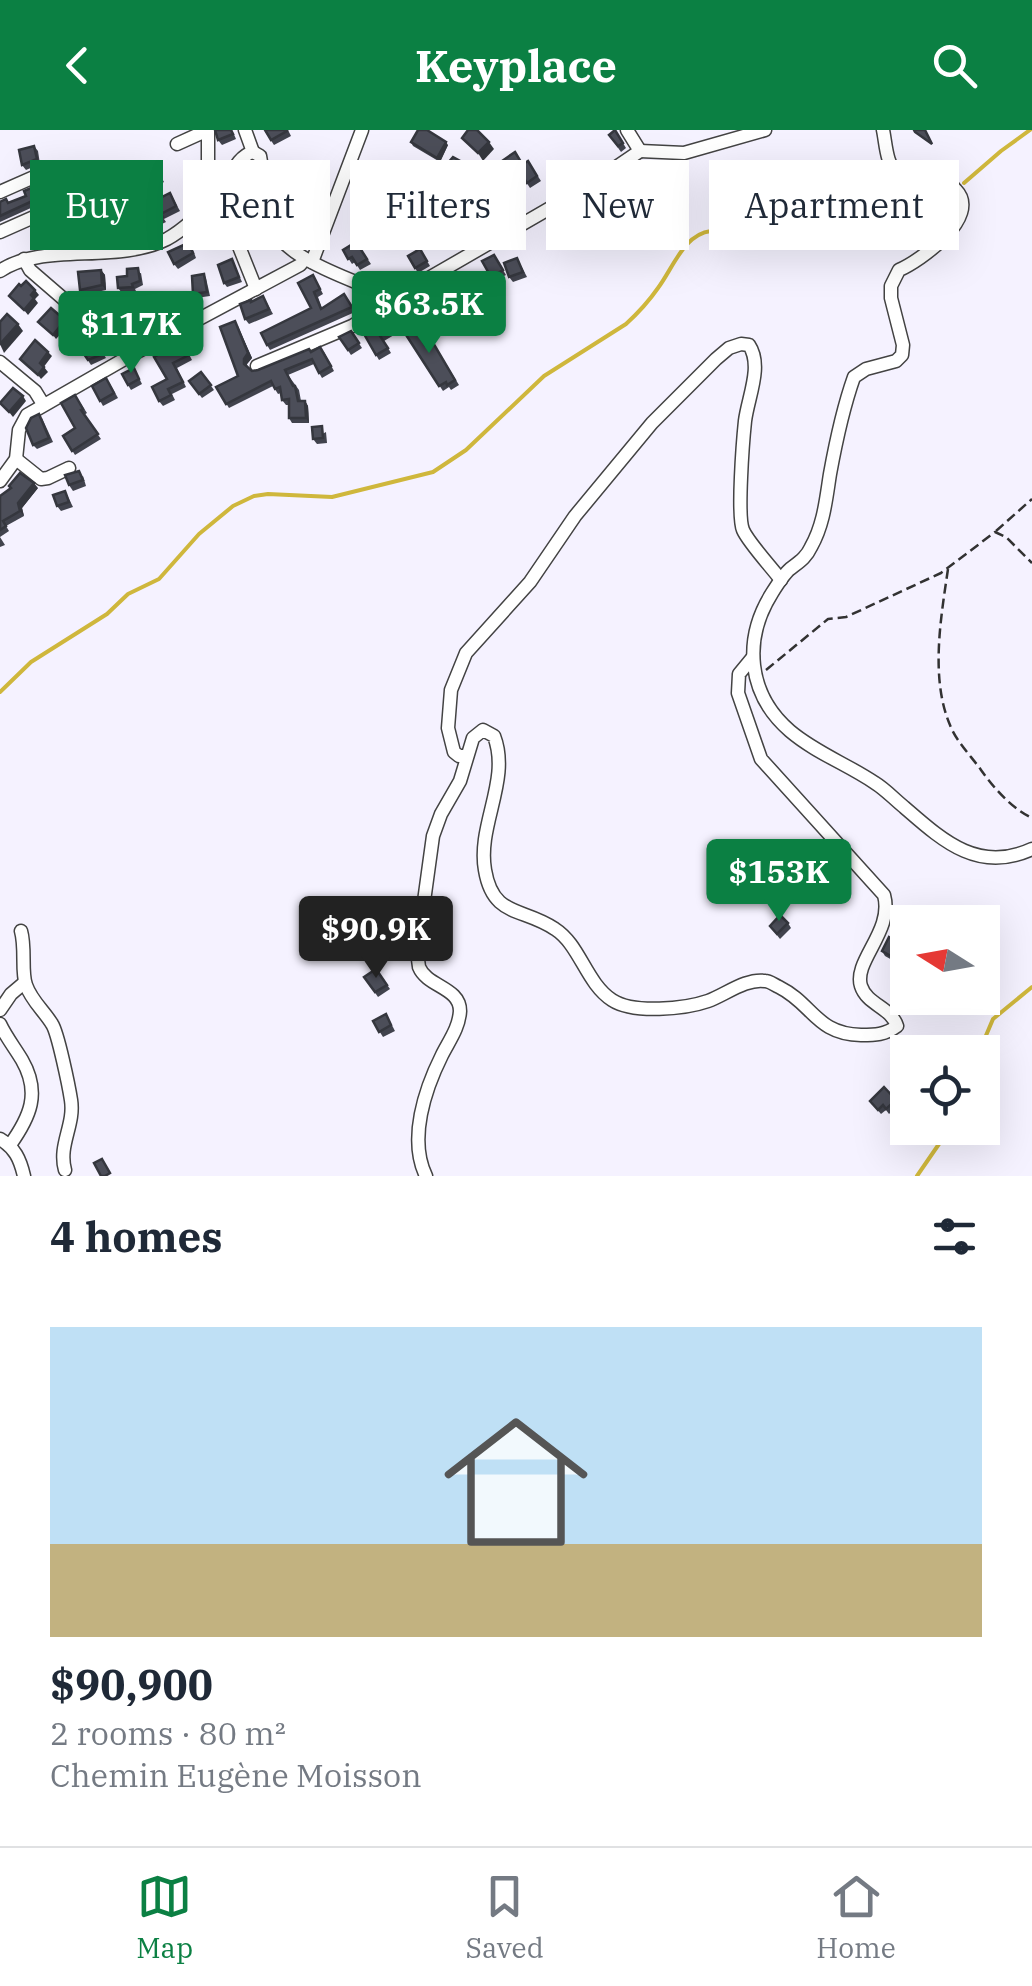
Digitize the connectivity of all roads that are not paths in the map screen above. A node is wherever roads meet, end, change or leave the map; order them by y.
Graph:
1 (208, 130) edge
2 (245, 130) edge
3 (362, 130) edge
4 (627, 130) edge
5 (765, 130) edge
6 (883, 130) edge
7 (178, 144) dead end
8 (640, 151) junction
9 (252, 152) junction
10 (208, 160) edge
11 (240, 160) edge
12 (30, 179) edge
13 (0, 192) edge
14 (30, 219) edge
15 (183, 229) edge
16 (0, 232) edge
17 (240, 250) edge
18 (24, 259) junction
19 (309, 260) junction
20 (0, 271) edge
21 (256, 289) junction
22 (403, 293) junction
23 (128, 357) junction
24 (0, 362) edge
25 (257, 366) edge
26 (43, 404) junction
27 (16, 460) junction
28 (69, 468) dead end
29 (0, 481) edge
30 (781, 580) junction
31 (753, 658) junction
32 (467, 756) junction
33 (1032, 849) edge
34 (21, 931) dead end
35 (24, 983) junction
36 (0, 1010) edge
37 (0, 1024) edge
38 (5, 1142) edge
39 (65, 1170) dead end
40 (24, 1176) edge
41 (426, 1176) edge

1 - 7 street
1 - 10 street
2 - 9 street
3 - 19 street
4 - 8 street
5 - 8 street
6 - 30 street
8 - 22 street
9 - 11 street
9 - 19 street
12 - 13 street
14 - 16 street
15 - 18 street
17 - 21 street
18 - 20 street
18 - 23 street
19 - 21 street
19 - 22 street
21 - 23 street
22 - 25 street
23 - 26 street
24 - 26 street
26 - 27 street
27 - 28 street
27 - 29 street
30 - 31 street
30 - 32 street
31 - 32 street
31 - 33 street
32 - 41 street
34 - 35 street
35 - 36 street
35 - 39 street
37 - 38 street
38 - 40 street

